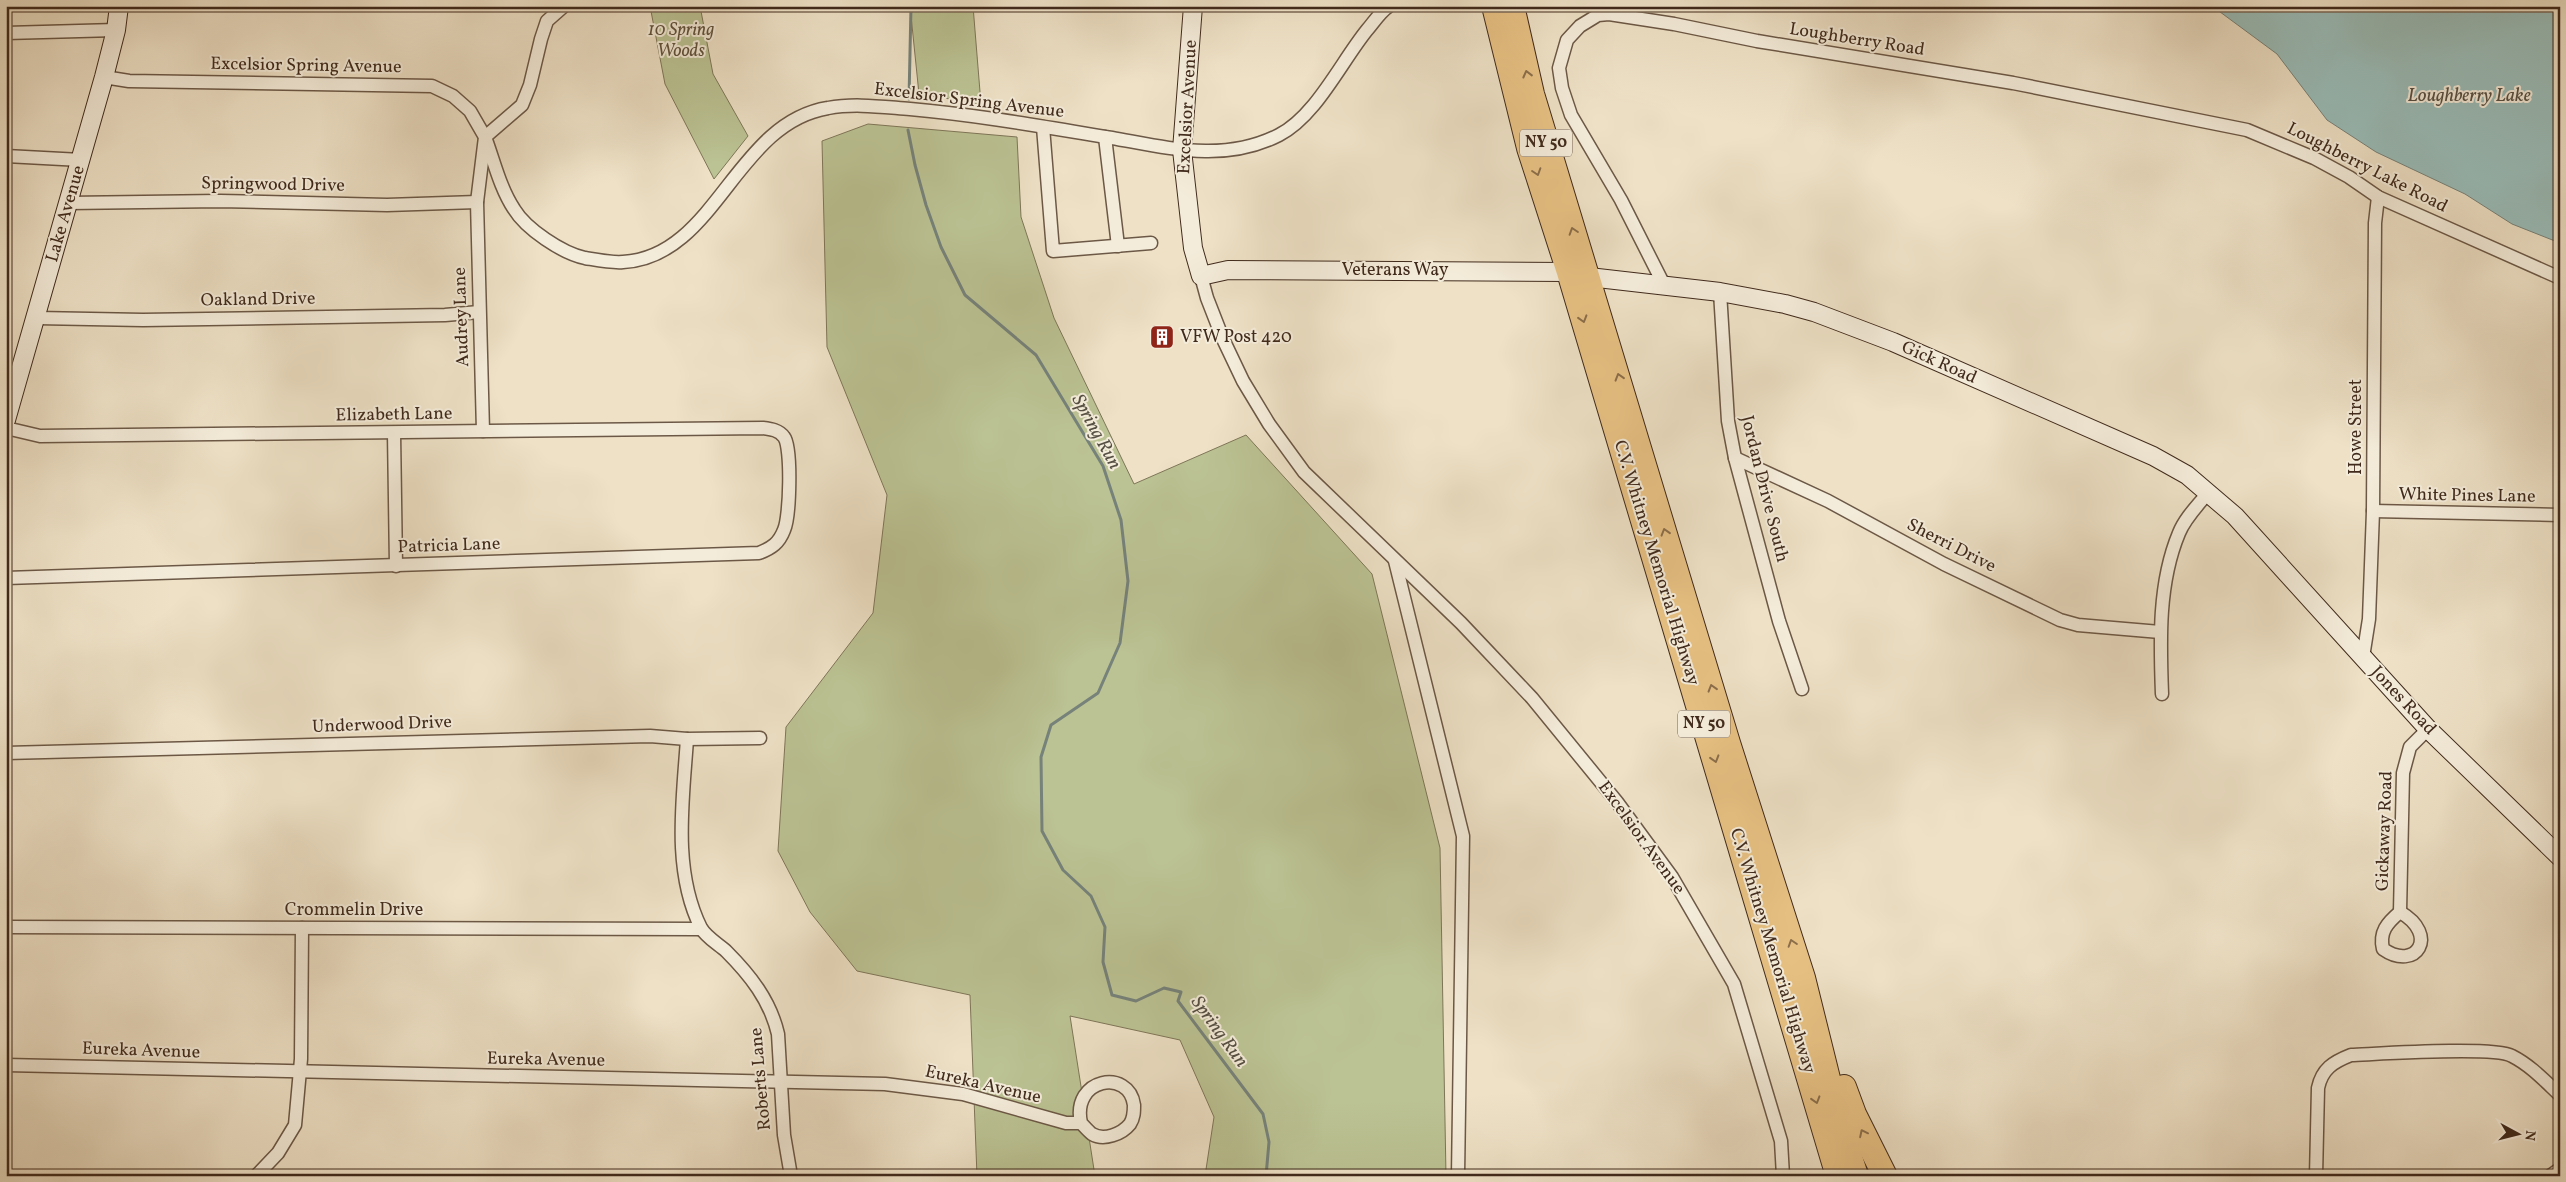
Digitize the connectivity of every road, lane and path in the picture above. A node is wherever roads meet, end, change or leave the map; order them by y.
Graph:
1 (119, 6) edge
2 (564, 6) edge
3 (1193, 6) edge
4 (1389, 6) edge
5 (1494, 6) edge
6 (1512, 6) edge
7 (116, 30) junction
8 (6, 33) edge
9 (104, 77) junction
10 (1043, 127) junction
11 (485, 137) junction
12 (1106, 137) junction
13 (2268, 138) joint
14 (1182, 150) junction
15 (6, 156) edge
16 (81, 160) junction
17 (2378, 197) junction
18 (477, 202) junction
19 (68, 203) junction
20 (1150, 243) dead end
21 (1118, 246) junction
22 (1579, 274) junction
23 (1201, 276) junction
24 (2560, 278) edge
25 (1664, 285) junction
26 (1720, 292) junction
27 (479, 312) junction
28 (37, 318) junction
29 (6, 420) edge
30 (6, 428) edge
31 (483, 431) junction
32 (394, 433) junction
33 (782, 435) joint
34 (1735, 458) junction
35 (2208, 493) junction
36 (2373, 511) junction
37 (2560, 515) edge
38 (2255, 537) joint
39 (1395, 561) junction
40 (396, 566) junction
41 (6, 578) edge
42 (2160, 632) junction
43 (2363, 657) junction
44 (1802, 689) dead end
45 (2162, 694) dead end
46 (2428, 729) junction
47 (760, 738) dead end
48 (687, 739) junction
49 (6, 753) edge
50 (2560, 856) edge
51 (2400, 912) dead end
52 (6, 927) edge
53 (302, 928) junction
54 (702, 929) junction
55 (1803, 978) junction
56 (6, 1065) edge
57 (299, 1073) junction
58 (779, 1081) junction
59 (2560, 1095) edge
60 (1081, 1123) junction
61 (2560, 1169) edge
62 (256, 1176) edge
63 (792, 1176) edge
64 (1458, 1176) edge
65 (1783, 1176) edge
66 (1838, 1176) edge
67 (1856, 1176) edge
68 (1885, 1176) edge
69 (2316, 1176) edge
70 (2550, 1176) edge

1 - 7 street, Lake Avenue
2 - 11 street
3 - 14 street, Excelsior Avenue
4 - 14 street, Excelsior Spring Avenue
5 -> 22 highway, C.V. Whitney Memorial Highway / NY 50
22 -> 6 highway, C.V. Whitney Memorial Highway / NY 50
7 - 8 street
7 - 9 street, Lake Avenue
9 - 11 street, Excelsior Spring Avenue
9 - 16 street, Lake Avenue
10 - 11 street, Excelsior Spring Avenue
10 - 12 street, Excelsior Spring Avenue
10 - 21 street
11 - 18 street
12 - 14 street, Excelsior Spring Avenue
12 - 21 street
13 - 17 street, Loughberry Lake Road
13 - 25 street, Loughberry Road
14 - 23 street, Excelsior Avenue
15 - 16 street
16 - 19 street, Lake Avenue
17 - 24 street, Loughberry Lake Road
17 - 36 street, Howe Street
18 - 19 street, Springwood Drive
18 - 27 street, Audrey Lane
19 - 28 street, Lake Avenue
20 - 21 street
22 - 23 street, Veterans Way
22 - 25 street, Gick Road
55 -> 22 highway, C.V. Whitney Memorial Highway / NY 50
22 -> 66 highway, C.V. Whitney Memorial Highway / NY 50
23 - 39 street, Excelsior Avenue
25 - 26 street, Gick Road
26 - 34 street, Jordan Drive South
26 - 35 street, Gick Road
27 - 28 street, Oakland Drive
27 - 31 street, Audrey Lane
28 - 29 street, Lake Avenue
30 - 32 street, Elizabeth Lane
31 - 32 street, Elizabeth Lane
31 - 33 street, Elizabeth Lane
32 - 40 street
33 - 40 street, Patricia Lane
34 - 42 street, Sherri Drive
34 - 44 street, Jordan Drive South
35 - 38 street, Gick Road
35 - 42 street
36 - 37 street, White Pines Lane
36 - 43 street, Howe Street
38 - 43 street, Jones Road
39 - 64 street
39 - 65 street, Excelsior Avenue
40 - 41 street, Patricia Lane
42 - 45 street
43 - 46 street, Jones Road
46 - 50 street, Jones Road
46 - 51 street, Gickaway Road
47 - 48 street, Underwood Drive
48 - 49 street, Underwood Drive
48 - 54 street, Roberts Lane
52 - 53 street, Crommelin Drive
53 - 54 street, Crommelin Drive
53 - 57 street
54 - 58 street, Roberts Lane
55 - 67 highway, C.V. Whitney Memorial Highway / NY 50
68 -> 55 highway
56 - 57 street, Eureka Avenue
57 - 58 street, Eureka Avenue
57 - 62 street
58 - 60 street, Eureka Avenue
58 - 63 street, Roberts Lane
59 - 69 street
60 - 60 street, Eureka Avenue
61 - 70 street

